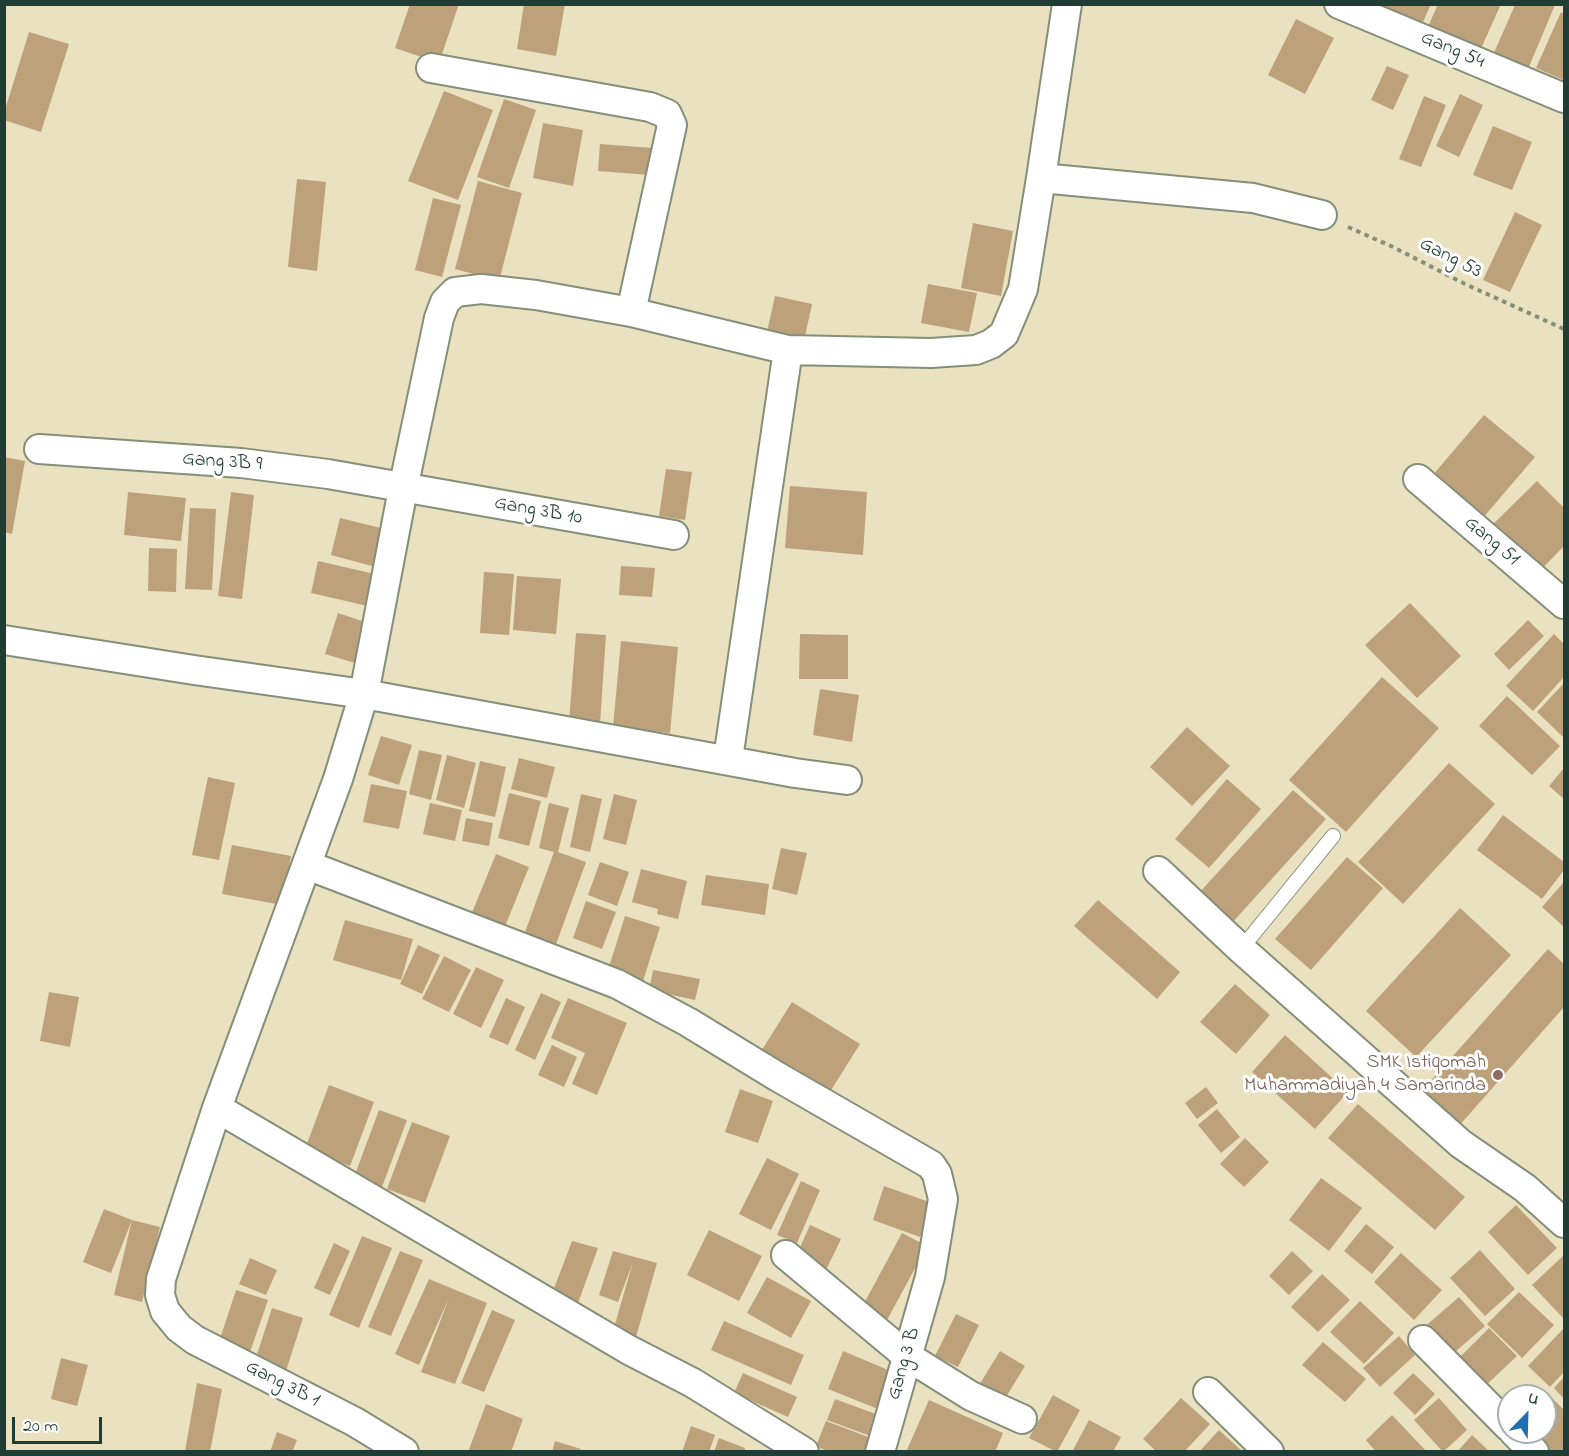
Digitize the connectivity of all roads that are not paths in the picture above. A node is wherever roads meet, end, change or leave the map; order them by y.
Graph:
1 (1067, 4) edge
2 (1339, 4) edge
3 (431, 68) dead end
4 (1564, 99) edge
5 (1041, 178) junction
6 (1322, 215) road end
7 (631, 312) junction
8 (788, 350) junction
9 (39, 449) dead end
10 (1418, 479) dead end
11 (403, 489) junction
12 (674, 535) dead end
13 (1564, 604) edge
14 (4, 640) edge
15 (363, 694) junction
16 (728, 759) junction
17 (847, 780) dead end
18 (1333, 836) dead end
19 (307, 865) junction
20 (1158, 871) dead end
21 (1241, 948) junction
22 (217, 1107) junction
23 (1564, 1223) edge
24 (786, 1255) dead end
25 (1423, 1340) dead end
26 (907, 1356) junction
27 (1208, 1392) dead end
28 (1497, 1415) edge
29 (1022, 1419) dead end
30 (404, 1452) edge
31 (804, 1452) edge
32 (880, 1452) edge
33 (1269, 1452) edge

1 - 5 street
2 - 4 street, Gang 54
3 - 7 street
5 - 6 street
5 - 8 street
7 - 8 street
7 - 11 street
8 - 16 street
9 - 11 street, Gang 3B 9
10 - 13 street, Gang 51
11 - 12 street, Gang 3B 10
11 - 15 street
14 - 15 street
15 - 16 street
15 - 19 street
16 - 17 street
18 - 21 lane
19 - 22 street
19 - 26 street, Gang 3 B
20 - 21 street
21 - 23 street
22 - 30 street, Gang 3B 1
22 - 31 street
24 - 26 street
25 - 28 street
26 - 29 street
26 - 32 street, Gang 3 B
27 - 33 street

